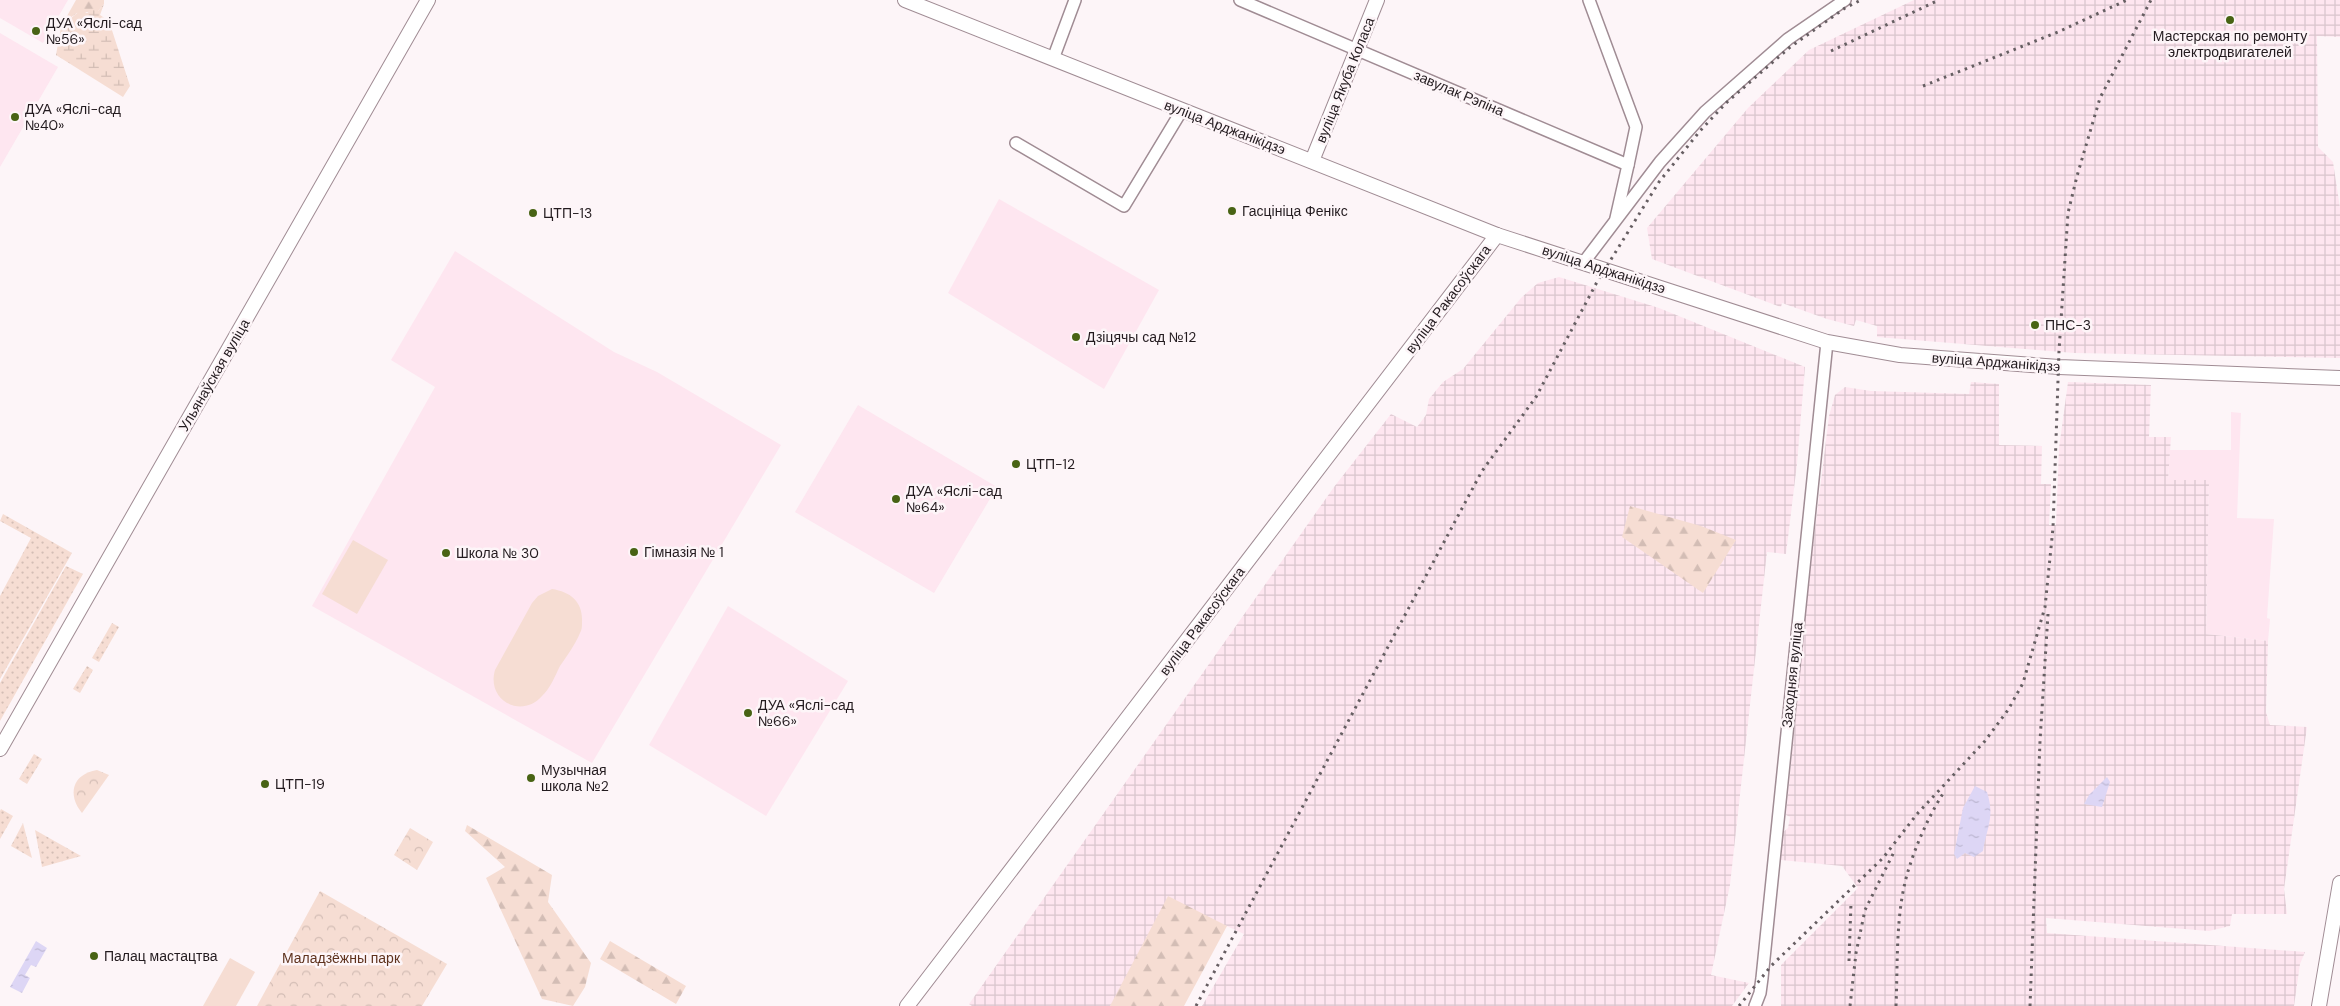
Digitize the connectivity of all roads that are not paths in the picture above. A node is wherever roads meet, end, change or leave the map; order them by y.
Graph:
1 (428, 0) edge
2 (905, 0) edge
3 (1075, 0) edge
4 (1240, 0) edge
5 (1377, 0) edge
6 (1590, 0) edge
7 (1845, 0) edge
8 (1357, 49) junction
9 (1053, 59) junction
10 (1182, 110) junction
11 (1016, 143) dead end
12 (1312, 161) junction
13 (1628, 165) junction
14 (1616, 218) junction
15 (1497, 235) junction
16 (1584, 262) junction
17 (1827, 342) junction
18 (2340, 378) edge
19 (0, 749) edge
20 (2340, 884) edge
21 (907, 1006) edge
22 (1755, 1006) edge
23 (2319, 1006) edge

1 - 19 main road, Ульянаўская вуліца
2 - 9 main road, вуліца Арджанікідзэ
3 - 9 street
4 - 8 street, завулак Рэпіна
5 - 8 main road, вуліца Якуба Коласа
6 - 13 street
7 - 14 street
8 - 12 main road, вуліца Якуба Коласа
8 - 13 street, завулак Рэпіна
9 - 10 main road, вуліца Арджанікідзэ
10 - 11 street
10 - 12 main road, вуліца Арджанікідзэ
12 - 15 main road, вуліца Арджанікідзэ
13 - 14 street
14 - 16 street
15 - 16 main road, вуліца Арджанікідзэ
15 - 21 main road, вуліца Ракасоўскага
16 - 17 main road, вуліца Арджанікідзэ
17 - 18 main road, вуліца Арджанікідзэ
17 - 22 street, Заходняя вуліца
20 - 23 main road

